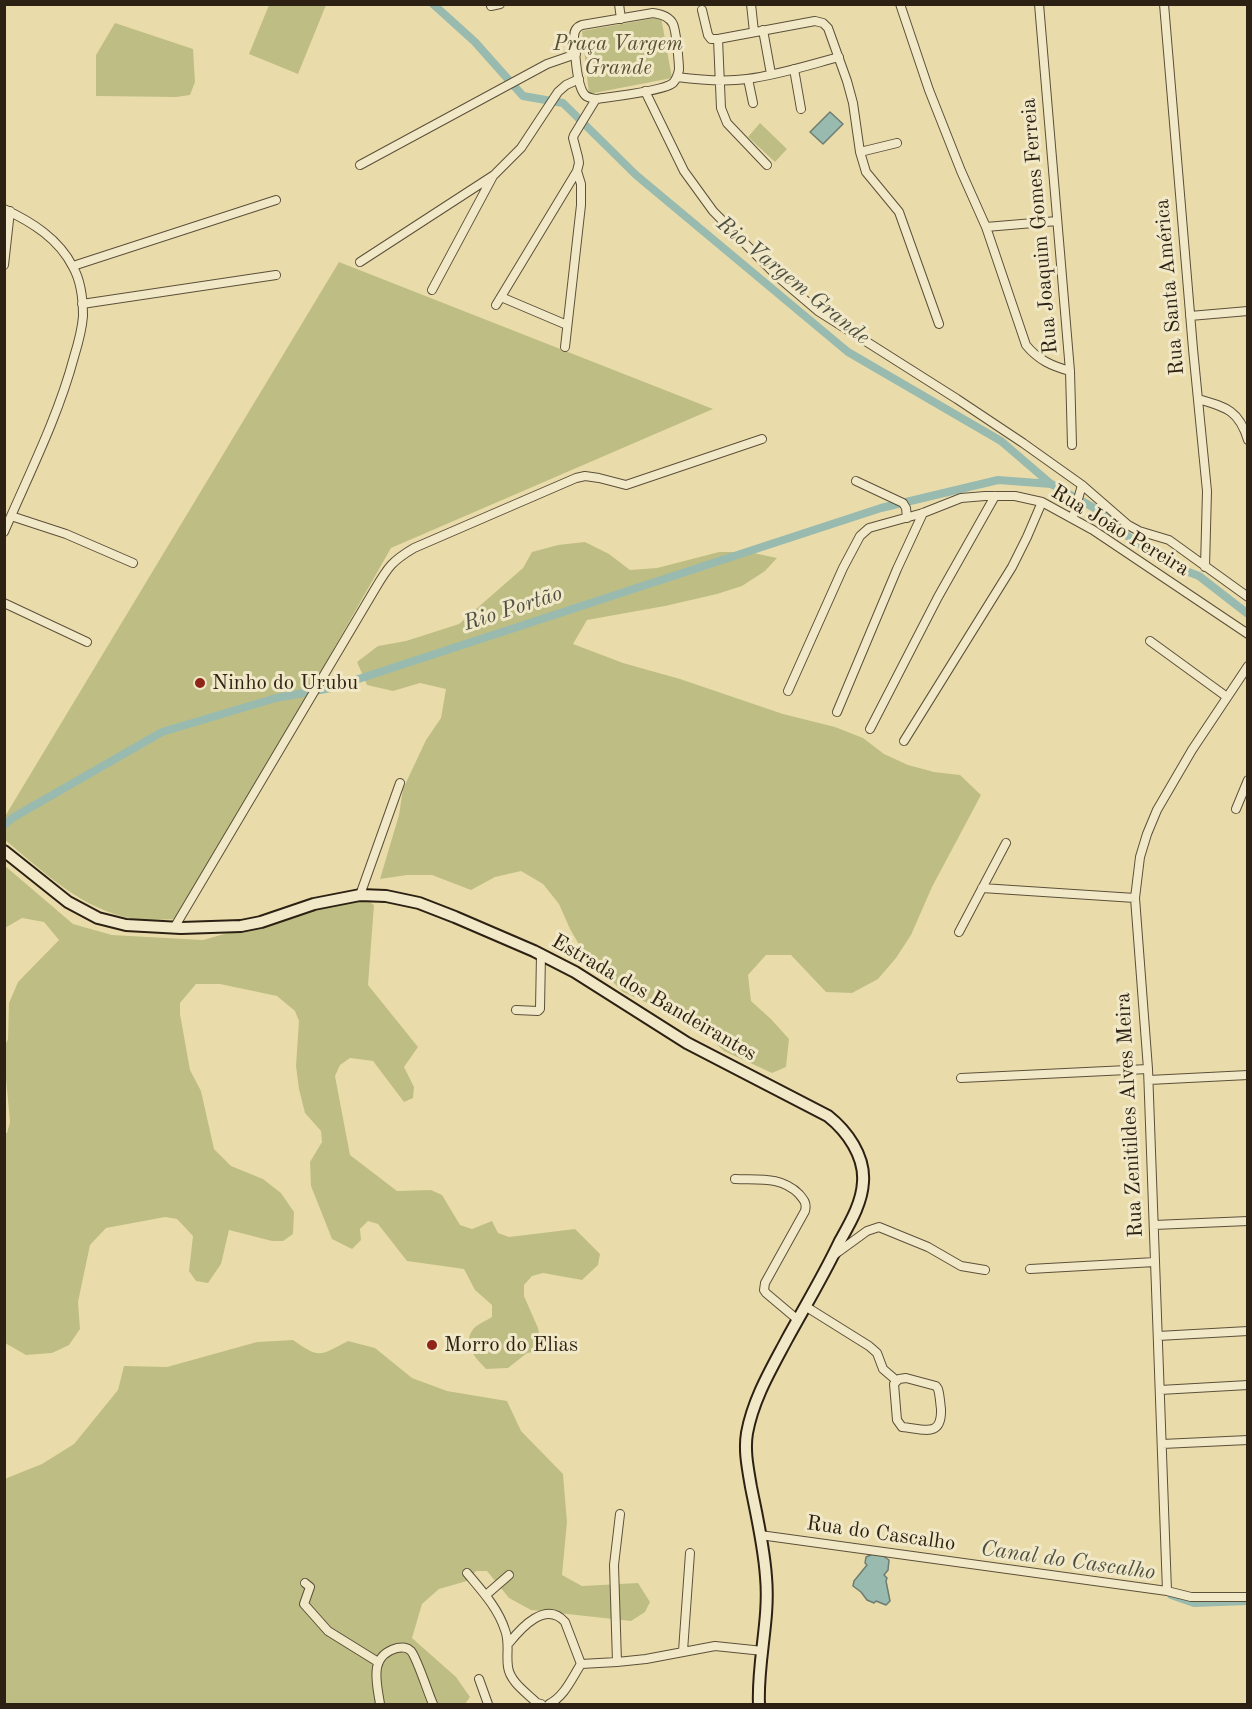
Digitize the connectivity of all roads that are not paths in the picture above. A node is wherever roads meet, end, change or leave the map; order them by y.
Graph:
1 (500, 4) edge
2 (619, 4) edge
3 (751, 4) edge
4 (900, 4) edge
5 (1039, 4) edge
6 (1164, 4) edge
7 (491, 6) dead end
8 (702, 10) dead end
9 (621, 19) junction
10 (763, 30) junction
11 (754, 32) junction
12 (718, 39) junction
13 (576, 54) junction
14 (839, 57) junction
15 (794, 69) junction
16 (771, 74) junction
17 (677, 77) junction
18 (579, 79) junction
19 (748, 79) junction
20 (720, 81) junction
21 (645, 91) junction
22 (596, 99) junction
23 (753, 103) dead end
24 (801, 109) dead end
25 (897, 143) dead end
26 (860, 152) junction
27 (360, 165) dead end
28 (767, 165) dead end
29 (577, 171) junction
30 (494, 175) junction
31 (276, 200) dead end
32 (7, 210) edge
33 (1057, 221) junction
34 (986, 227) junction
35 (360, 262) dead end
36 (4, 265) edge
37 (73, 266) junction
38 (276, 275) dead end
39 (432, 290) dead end
40 (501, 297) junction
41 (82, 303) junction
42 (496, 305) dead end
43 (1248, 311) edge
44 (1190, 316) junction
45 (939, 324) dead end
46 (567, 325) junction
47 (565, 347) dead end
48 (1070, 371) junction
49 (1198, 399) junction
50 (762, 439) dead end
51 (1248, 440) edge
52 (1072, 445) dead end
53 (856, 481) dead end
54 (1081, 490) junction
55 (995, 496) junction
56 (1042, 502) junction
57 (926, 512) junction
58 (11, 516) junction
59 (907, 518) junction
60 (1073, 518) junction
61 (4, 532) edge
62 (134, 563) dead end
63 (1205, 567) junction
64 (1248, 597) edge
65 (4, 603) edge
66 (1248, 634) edge
67 (1150, 641) dead end
68 (87, 642) dead end
69 (1248, 666) edge
70 (1244, 679) edge
71 (788, 691) dead end
72 (1227, 697) junction
73 (837, 712) dead end
74 (870, 729) dead end
75 (904, 741) dead end
76 (1248, 780) edge
77 (400, 783) dead end
78 (1236, 809) dead end
79 (1006, 843) dead end
80 (4, 850) edge
81 (982, 888) junction
82 (360, 895) junction
83 (1135, 898) junction
84 (174, 928) junction
85 (959, 932) dead end
86 (541, 954) junction
87 (516, 1010) dead end
88 (1148, 1069) junction
89 (1248, 1075) edge
90 (961, 1078) dead end
91 (1149, 1080) junction
92 (735, 1179) dead end
93 (1248, 1221) edge
94 (1154, 1225) junction
95 (833, 1256) junction
96 (1155, 1262) junction
97 (1030, 1269) dead end
98 (986, 1270) dead end
99 (806, 1306) junction
100 (798, 1320) junction
101 (1248, 1331) edge
102 (1158, 1336) junction
103 (897, 1381) junction
104 (1248, 1385) edge
105 (1160, 1390) junction
106 (1248, 1440) edge
107 (1162, 1444) junction
108 (620, 1514) dead end
109 (760, 1535) junction
110 (690, 1553) dead end
111 (467, 1573) dead end
112 (509, 1575) dead end
113 (305, 1583) dead end
114 (1167, 1591) junction
115 (486, 1595) junction
116 (1248, 1597) edge
117 (509, 1643) junction
118 (683, 1651) junction
119 (763, 1651) junction
120 (378, 1662) junction
121 (617, 1662) junction
122 (580, 1664) junction
123 (479, 1679) dead end
124 (380, 1704) edge
125 (432, 1704) edge
126 (488, 1704) edge
127 (539, 1704) edge
128 (549, 1704) edge
129 (759, 1704) edge

1 - 7 street
2 - 9 street
3 - 11 street
4 - 34 street
5 - 33 street, Rua Joaquim Gomes Ferreia
6 - 44 street, Rua Santa América
8 - 12 street
9 - 13 street
9 - 17 street
10 - 11 street
10 - 14 street
10 - 16 street
11 - 12 street
12 - 20 street
13 - 18 street
13 - 27 street
14 - 15 street
14 - 26 street
15 - 16 street
15 - 24 street
16 - 19 street
17 - 20 street
17 - 21 street
18 - 22 street
18 - 30 street
19 - 20 street
19 - 23 street
20 - 28 street
21 - 22 street
21 - 54 street
22 - 29 street
25 - 26 street
26 - 45 street
29 - 40 street
29 - 46 street
30 - 35 street
30 - 39 street
31 - 37 street
32 - 36 street
32 - 37 street
33 - 34 street
33 - 48 street, Rua Joaquim Gomes Ferreia
34 - 48 street
37 - 41 street
38 - 41 street
40 - 42 street
40 - 46 street
41 - 58 street
43 - 44 street
44 - 49 street, Rua Santa América
46 - 47 street
48 - 52 street, Rua Joaquim Gomes Ferreia
49 - 51 street
49 - 63 street, Rua Santa América
50 - 84 street
53 - 59 street
54 - 60 street
54 - 63 street
55 - 56 street, Rua João Pereira
55 - 57 street, Rua João Pereira
55 - 74 street
56 - 60 street, Rua João Pereira
56 - 75 street
57 - 59 street, Rua João Pereira
57 - 73 street
58 - 61 street
58 - 62 street
59 - 71 street, Rua João Pereira
60 - 66 street, Rua João Pereira
63 - 64 street
65 - 68 street
67 - 72 street
69 - 70 street, Rua Zenitildes Alves Meira
70 - 72 street, Rua Zenitildes Alves Meira
72 - 83 street, Rua Zenitildes Alves Meira
76 - 78 street
77 - 82 street
79 - 81 street
80 - 84 main road, Estrada dos Bandeirantes
81 - 83 street
81 - 85 street
82 - 84 main road, Estrada dos Bandeirantes
82 - 86 main road, Estrada dos Bandeirantes
83 - 88 street, Rua Zenitildes Alves Meira
86 - 87 street
86 - 95 main road, Estrada dos Bandeirantes
88 - 90 street
88 - 91 street, Rua Zenitildes Alves Meira
89 - 91 street
91 - 94 street, Rua Zenitildes Alves Meira
92 - 100 street
93 - 94 street
94 - 96 street, Rua Zenitildes Alves Meira
95 - 98 street
95 - 99 main road, Estrada dos Bandeirantes
96 - 97 street
96 - 102 street, Rua Zenitildes Alves Meira
99 - 100 main road, Estrada dos Bandeirantes
99 - 103 street
100 - 109 main road, Estrada dos Bandeirantes
101 - 102 street
102 - 105 street, Rua Zenitildes Alves Meira
103 - 103 street
104 - 105 street
105 - 107 street, Rua Zenitildes Alves Meira
106 - 107 street
107 - 114 street, Rua Zenitildes Alves Meira
108 - 121 street
109 - 114 street, Rua do Cascalho
109 - 119 main road, Estrada dos Bandeirantes
110 - 118 street
111 - 115 street
112 - 115 street
113 - 120 street
114 - 116 street, Rua do Cascalho
115 - 117 street
117 - 122 street
117 - 127 street
118 - 119 street
118 - 121 street
119 - 129 main road, Estrada dos Bandeirantes
120 - 124 street
120 - 125 street
121 - 122 street
122 - 128 street
123 - 126 street

